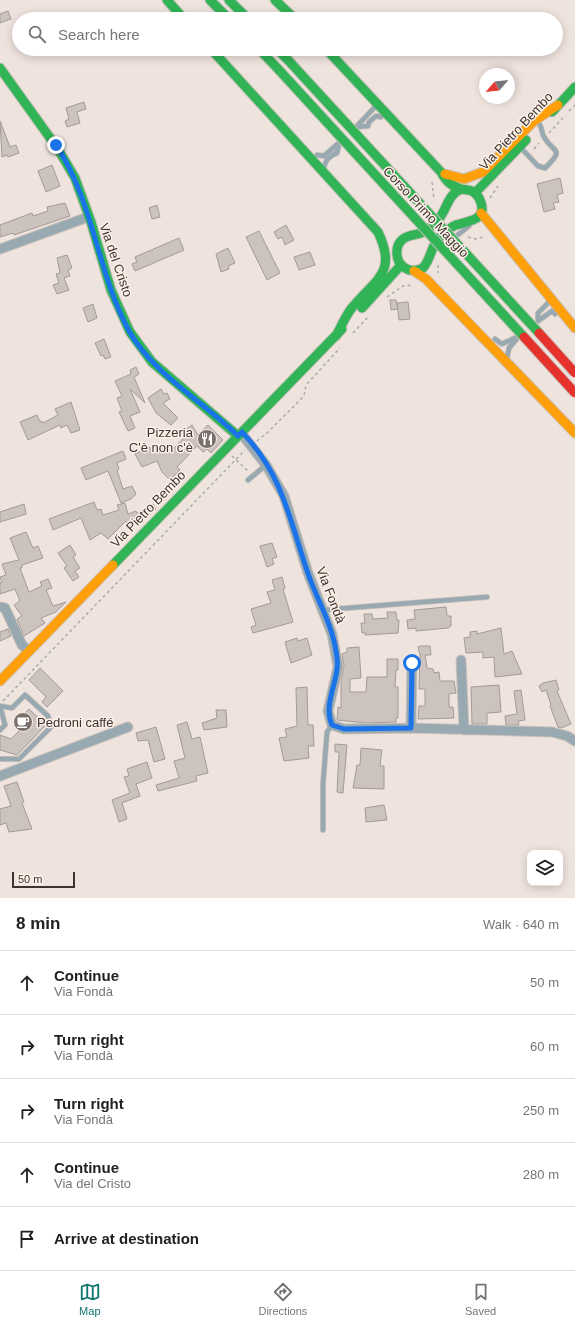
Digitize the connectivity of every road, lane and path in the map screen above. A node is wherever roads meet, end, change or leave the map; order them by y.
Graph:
1 (167, 0) edge
2 (210, 0) edge
3 (229, 0) edge
4 (275, 0) edge
5 (178, 12) edge
6 (222, 12) edge
7 (241, 12) edge
8 (288, 12) edge
9 (217, 56) edge
10 (266, 56) edge
11 (284, 56) edge
12 (333, 56) edge
13 (0, 68) edge
14 (575, 87) edge
15 (374, 100) junction
16 (558, 105) junction
17 (575, 105) edge
18 (384, 121) dead end
19 (389, 125) dead end
20 (540, 125) junction
21 (355, 127) junction
22 (399, 127) junction
23 (544, 138) junction
24 (339, 142) junction
25 (520, 147) junction
26 (304, 150) junction
27 (527, 156) junction
28 (441, 172) junction
29 (325, 174) junction
30 (502, 181) dead end
31 (461, 189) junction
32 (475, 193) junction
33 (490, 199) dead end
34 (447, 202) junction
35 (481, 213) junction
36 (88, 217) junction
37 (378, 232) junction
38 (410, 236) junction
39 (0, 249) edge
40 (397, 249) junction
41 (401, 265) junction
42 (414, 271) junction
43 (418, 286) dead end
44 (543, 290) junction
45 (384, 301) dead end
46 (370, 316) dead end
47 (538, 321) junction
48 (574, 326) edge
49 (352, 334) dead end
50 (336, 336) junction
51 (519, 336) junction
52 (482, 338) junction
53 (343, 343) dead end
54 (507, 364) junction
55 (575, 374) edge
56 (575, 393) edge
57 (575, 433) edge
58 (240, 434) junction
59 (258, 441) dead end
60 (248, 448) dead end
61 (236, 460) junction
62 (266, 465) junction
63 (253, 475) junction
64 (248, 480) dead end
65 (486, 597) dead end
66 (0, 607) edge
67 (322, 610) junction
68 (29, 651) junction
69 (461, 660) dead end
70 (412, 663) dead end
71 (0, 681) edge
72 (0, 705) edge
73 (332, 725) junction
74 (128, 727) dead end
75 (411, 728) junction
76 (0, 730) edge
77 (464, 730) junction
78 (575, 742) edge
79 (0, 759) edge
80 (0, 776) edge
81 (324, 830) dead end

1 - 5 main road
2 - 6 main road
3 - 7 main road
4 - 8 main road
9 - 26 main road
10 - 56 main road, Corso Primo Maggio, bridge
11 - 55 main road, Corso Primo Maggio, bridge
12 - 15 main road
13 - 36 main road, Via del Cristo
14 - 16 main road, Via Pietro Bembo
15 - 21 lane
15 - 22 main road
16 - 20 main road, Via Pietro Bembo
16 - 28 main road
17 - 23 path
18 - 21 lane
19 - 22 lane
20 - 23 lane
20 - 25 main road, Via Pietro Bembo
21 - 24 lane
22 - 28 main road
23 - 27 path
23 - 27 lane
24 - 26 lane
24 - 29 lane
25 - 27 lane
25 - 32 main road, Via Pietro Bembo
26 - 29 main road
28 - 31 main road
29 - 37 main road
30 - 33 path
31 - 32 main road
31 - 34 main road
32 - 35 main road
34 - 38 lane
34 - 38 main road
35 - 42 main road
35 - 44 main road
36 - 39 street
36 - 58 main road, Via del Cristo
37 - 40 main road
37 - 50 main road
38 - 40 main road
40 - 41 main road
41 - 42 main road
41 - 50 main road, Via Pietro Bembo
42 - 52 main road
43 - 45 path
44 - 47 lane
44 - 48 main road
46 - 49 path
47 - 48 lane
47 - 51 lane
50 - 58 main road, Via Pietro Bembo
51 - 52 lane
51 - 54 lane
52 - 54 main road
53 - 59 path
54 - 57 main road
58 - 62 street, Via Fondà
58 - 68 main road, Via Pietro Bembo
60 - 61 path
61 - 63 path
61 - 72 path
62 - 63 lane
62 - 67 street, Via Fondà
63 - 64 lane
65 - 67 lane
66 - 68 street
67 - 73 street, Via Fondà
68 - 71 main road, Via Pietro Bembo
69 - 77 street
70 - 75 street
72 - 76 lane
72 - 79 lane
73 - 75 street
73 - 81 lane
74 - 80 street
75 - 77 street
77 - 78 street

